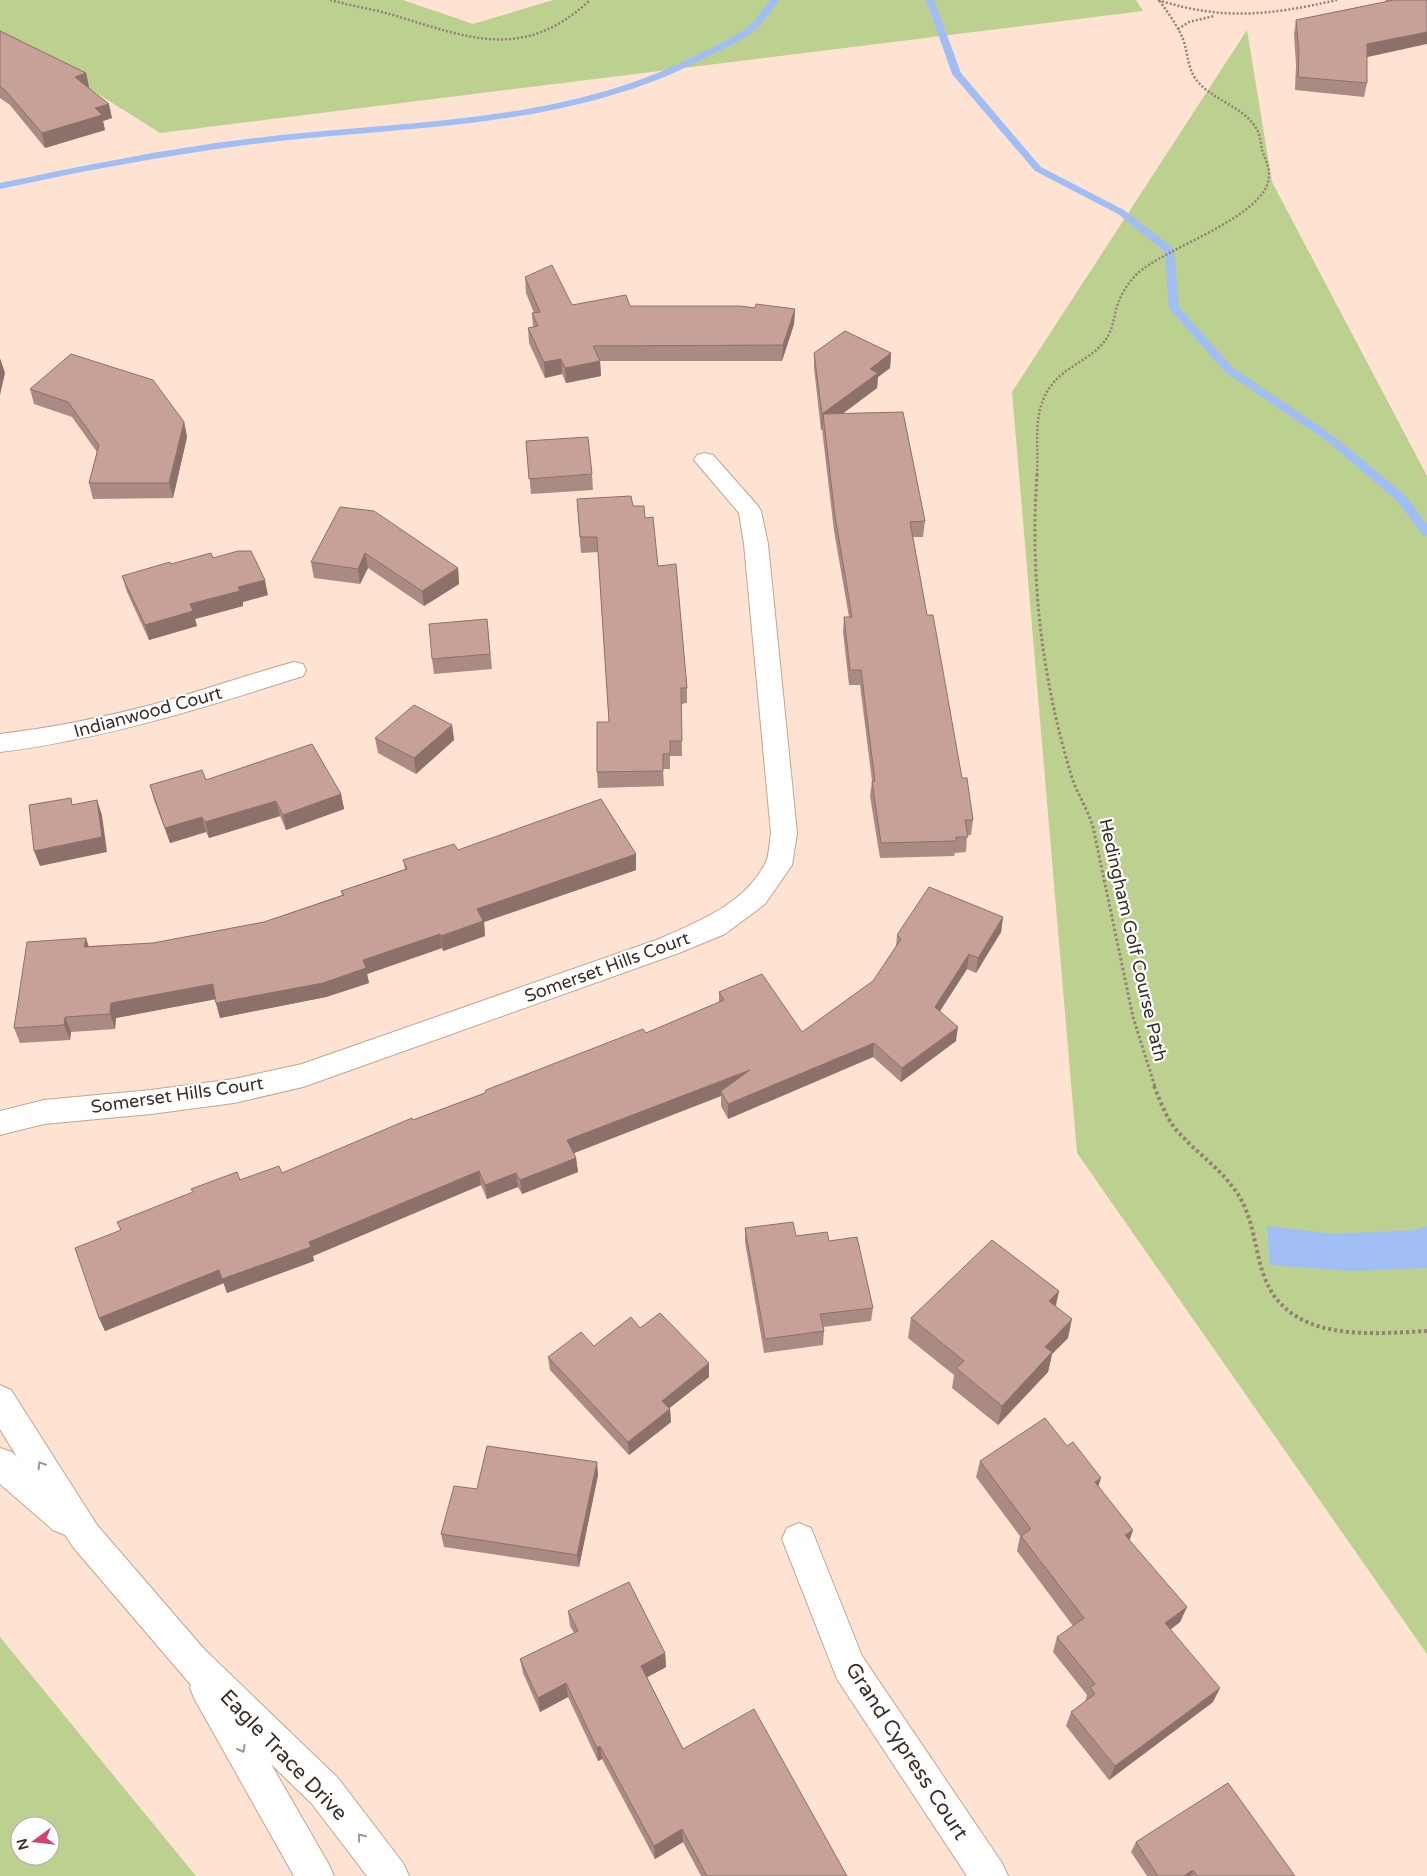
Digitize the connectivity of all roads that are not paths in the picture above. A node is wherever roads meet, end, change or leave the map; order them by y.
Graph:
1 (705, 460) dead end
2 (294, 670) dead end
3 (0, 743) edge
4 (0, 1123) edge
5 (0, 1400) edge
6 (0, 1463) edge
7 (85, 1536) junction
8 (800, 1540) dead end
9 (192, 1661) junction
10 (314, 1876) edge
11 (390, 1876) edge
12 (989, 1876) edge

1 - 4 street, Somerset Hills Court
2 - 3 street, Indianwood Court
7 -> 5 street, Eagle Trace Drive
6 - 7 street, Eagle Trace Drive
7 - 9 street, Eagle Trace Drive
8 - 12 street, Grand Cypress Court
9 -> 10 street, Eagle Trace Drive
11 -> 9 street, Eagle Trace Drive

